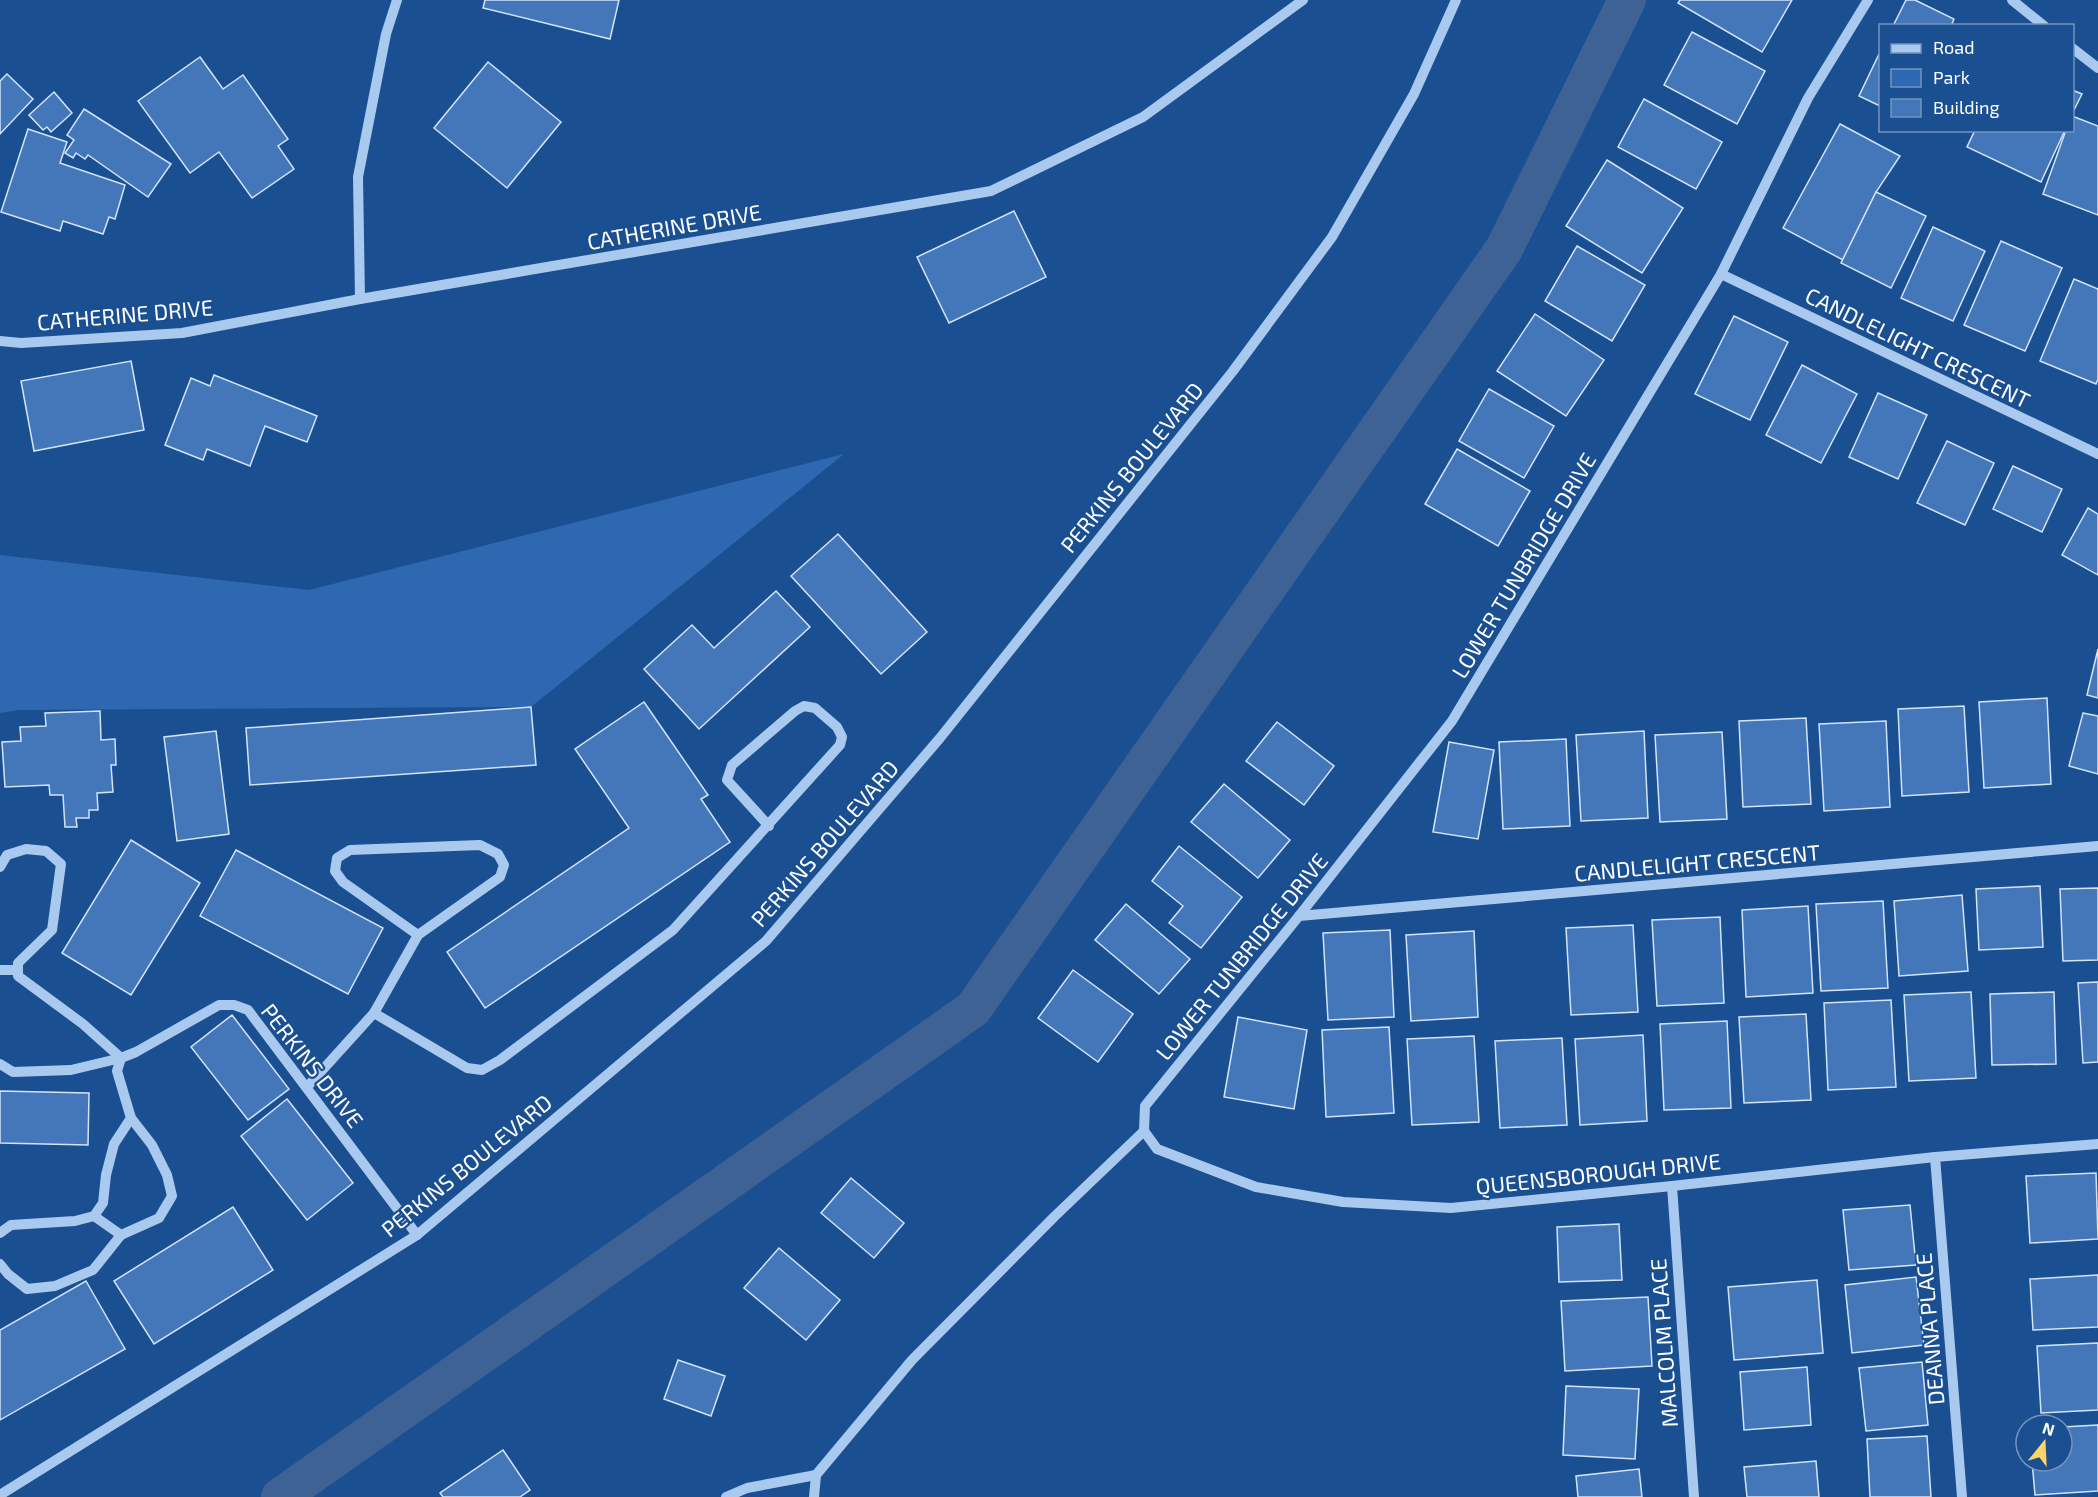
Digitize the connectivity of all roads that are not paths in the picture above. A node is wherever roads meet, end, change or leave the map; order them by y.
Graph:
1 (397, 0) edge
2 (1303, 0) edge
3 (1456, 0) edge
4 (1868, 0) edge
5 (2012, 0) edge
6 (2042, 24) edge
7 (2074, 49) edge
8 (2098, 68) edge
9 (1721, 274) junction
10 (360, 299) junction
11 (0, 339) edge
12 (2098, 454) edge
13 (769, 826) junction
14 (2098, 846) edge
15 (0, 867) edge
16 (1299, 916) junction
17 (418, 934) junction
18 (0, 969) edge
19 (18, 970) junction
20 (374, 1013) junction
21 (121, 1058) junction
22 (0, 1064) edge
23 (307, 1087) junction
24 (131, 1118) junction
25 (1144, 1131) junction
26 (2098, 1144) edge
27 (1935, 1157) junction
28 (1672, 1186) junction
29 (94, 1216) junction
30 (0, 1233) edge
31 (121, 1235) junction
32 (417, 1235) junction
33 (0, 1264) edge
34 (816, 1475) junction
35 (0, 1495) edge
36 (726, 1497) edge
37 (814, 1497) edge
38 (1694, 1497) edge
39 (1962, 1497) edge

1 - 10 street
2 - 10 street, CATHERINE DRIVE
3 - 32 street, PERKINS BOULEVARD
4 - 9 street, LOWER TUNBRIDGE DRIVE
5 - 6 street
7 - 8 street
9 - 12 street, CANDLELIGHT CRESCENT
9 - 16 street, LOWER TUNBRIDGE DRIVE
10 - 11 street, CATHERINE DRIVE
13 - 13 street
13 - 20 street
14 - 16 street, CANDLELIGHT CRESCENT
15 - 19 street
16 - 25 street, LOWER TUNBRIDGE DRIVE
17 - 17 street
17 - 20 street
18 - 19 street
19 - 21 street
20 - 23 street
21 - 22 street, PERKINS DRIVE
21 - 23 street, PERKINS DRIVE
21 - 24 street
23 - 32 street, PERKINS DRIVE
24 - 29 street
24 - 31 street
25 - 28 street, QUEENSBOROUGH DRIVE
25 - 34 street
26 - 27 street, QUEENSBOROUGH DRIVE
27 - 28 street, QUEENSBOROUGH DRIVE
27 - 39 street, DEANNA PLACE
28 - 38 street, MALCOLM PLACE
29 - 30 street
29 - 31 street
31 - 33 street
32 - 35 street, PERKINS BOULEVARD
34 - 36 street
34 - 37 street

